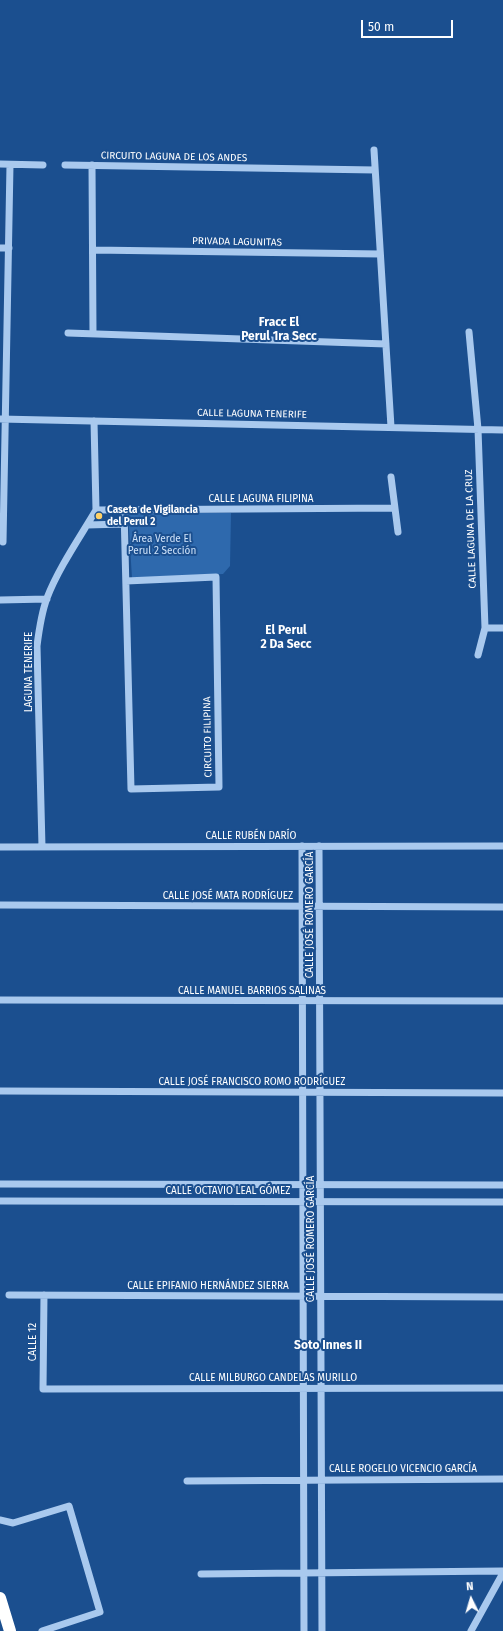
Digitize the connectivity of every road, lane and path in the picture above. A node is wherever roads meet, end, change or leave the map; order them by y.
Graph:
1 (374, 150) dead end
2 (0, 164) edge
3 (10, 165) junction
4 (43, 165) dead end
5 (65, 165) dead end
6 (92, 165) junction
7 (375, 170) junction
8 (0, 248) edge
9 (9, 248) junction
10 (93, 250) junction
11 (380, 254) junction
12 (470, 332) dead end
13 (68, 333) dead end
14 (4, 334) edge
15 (93, 334) junction
16 (386, 344) junction
17 (3, 419) edge
18 (94, 421) junction
19 (391, 427) junction
20 (478, 430) junction
21 (503, 430) edge
22 (391, 477) dead end
23 (395, 508) junction
24 (96, 510) junction
25 (124, 510) junction
26 (2, 512) edge
27 (124, 524) junction
28 (88, 525) junction
29 (398, 532) dead end
30 (3, 542) dead end
31 (126, 581) junction
32 (47, 599) junction
33 (0, 600) edge
34 (485, 628) junction
35 (503, 628) edge
36 (478, 655) dead end
37 (302, 846) junction
38 (320, 846) junction
39 (503, 846) edge
40 (0, 847) edge
41 (42, 847) junction
42 (0, 905) edge
43 (302, 906) junction
44 (320, 906) junction
45 (503, 907) edge
46 (0, 1000) edge
47 (302, 1001) junction
48 (320, 1001) junction
49 (503, 1001) edge
50 (0, 1091) edge
51 (303, 1092) junction
52 (320, 1092) junction
53 (503, 1093) edge
54 (0, 1184) edge
55 (303, 1185) junction
56 (320, 1185) junction
57 (503, 1185) edge
58 (0, 1201) edge
59 (303, 1202) junction
60 (320, 1202) junction
61 (503, 1202) edge
62 (9, 1295) dead end
63 (44, 1295) junction
64 (303, 1296) junction
65 (321, 1296) junction
66 (503, 1297) edge
67 (303, 1388) junction
68 (321, 1388) junction
69 (503, 1388) edge
70 (43, 1389) joint
71 (503, 1478) edge
72 (304, 1480) junction
73 (321, 1480) junction
74 (187, 1481) dead end
75 (0, 1520) edge
76 (503, 1572) edge
77 (304, 1573) junction
78 (322, 1573) junction
79 (200, 1574) dead end
80 (0, 1598) edge
81 (10, 1631) edge
82 (42, 1631) edge
83 (304, 1631) edge
84 (322, 1631) edge
85 (471, 1631) edge

1 - 7 street
2 - 3 street
3 - 4 street
3 - 9 street
5 - 6 street
6 - 7 street, CIRCUITO LAGUNA DE LOS ANDES
6 - 10 street, CIRCUITO LAGUNA DE LOS ANDES
7 - 11 street
8 - 9 street
9 - 14 street
10 - 11 street, PRIVADA LAGUNITAS
10 - 15 street, CIRCUITO LAGUNA DE LOS ANDES
11 - 16 street
12 - 20 street, CALLE LAGUNA DE LA CRUZ
13 - 15 street
14 - 17 street
15 - 16 street
16 - 19 street
17 - 18 street, CALLE LAGUNA TENERIFE
17 - 26 street
18 - 19 street, CALLE LAGUNA TENERIFE
18 - 24 street
19 - 20 street, CALLE LAGUNA TENERIFE
20 - 21 street, CALLE LAGUNA TENERIFE
20 - 34 street, CALLE LAGUNA DE LA CRUZ
22 - 23 street
23 - 25 street, CALLE LAGUNA FILIPINA
23 - 29 street
24 - 25 street, CALLE LAGUNA FILIPINA
24 - 28 street, LAGUNA TENERIFE
25 - 27 street, CIRCUITO FILIPINA
26 - 30 street
27 - 28 street
27 - 31 street, CIRCUITO FILIPINA
28 - 32 street, LAGUNA TENERIFE
31 - 31 street, CIRCUITO FILIPINA
32 - 33 street
32 - 41 street, LAGUNA TENERIFE
34 - 35 street
34 - 36 street, CALLE LAGUNA DE LA CRUZ
37 - 38 street, CALLE RUBÉN DARÍO
37 - 41 street, CALLE RUBÉN DARÍO
37 - 43 street, CALLE JOSÉ ROMERO GARCÍA
38 - 39 street, CALLE RUBÉN DARÍO
38 - 44 street, CALLE JOSÉ ROMERO GARCÍA
40 - 41 street, CALLE RUBÉN DARÍO
42 - 43 street, CALLE JOSÉ MATA RODRÍGUEZ
43 - 44 street, CALLE JOSÉ MATA RODRÍGUEZ
43 - 47 street, CALLE JOSÉ ROMERO GARCÍA
44 - 45 street, CALLE JOSÉ MATA RODRÍGUEZ
44 - 48 street, CALLE JOSÉ ROMERO GARCÍA
46 - 47 street, CALLE MANUEL BARRIOS SALINAS
47 - 48 street, CALLE MANUEL BARRIOS SALINAS
47 - 51 street, CALLE JOSÉ ROMERO GARCÍA
48 - 49 street, CALLE MANUEL BARRIOS SALINAS
48 - 52 street, CALLE JOSÉ ROMERO GARCÍA
50 - 51 street, CALLE JOSÉ FRANCISCO ROMO RODRÍGUEZ
51 - 52 street, CALLE JOSÉ FRANCISCO ROMO RODRÍGUEZ
51 - 55 street, CALLE JOSÉ ROMERO GARCÍA
52 - 53 street, CALLE JOSÉ FRANCISCO ROMO RODRÍGUEZ
52 - 56 street, CALLE JOSÉ ROMERO GARCÍA
54 - 55 street, CALLE OCTAVIO LEAL GÓMEZ
55 - 56 street, CALLE OCTAVIO LEAL GÓMEZ
55 - 59 street, CALLE JOSÉ ROMERO GARCÍA
56 - 57 street, CALLE OCTAVIO LEAL GÓMEZ
56 - 60 street, CALLE JOSÉ ROMERO GARCÍA
58 - 59 street, CALLE OCTAVIO LEAL GÓMEZ
59 - 60 street, CALLE OCTAVIO LEAL GÓMEZ
59 - 64 street, CALLE JOSÉ ROMERO GARCÍA
60 - 61 street, CALLE OCTAVIO LEAL GÓMEZ
60 - 65 street, CALLE JOSÉ ROMERO GARCÍA
62 - 63 street, CALLE EPIFANIO HERNÁNDEZ SIERRA
63 - 64 street, CALLE EPIFANIO HERNÁNDEZ SIERRA
63 - 70 street, CALLE 12
64 - 65 street, CALLE EPIFANIO HERNÁNDEZ SIERRA
64 - 67 street, CALLE JOSÉ ROMERO GARCÍA
65 - 66 street, CALLE EPIFANIO HERNÁNDEZ SIERRA
65 - 68 street, CALLE JOSÉ ROMERO GARCÍA
67 - 68 street, CALLE MILBURGO CANDELAS MURILLO
67 - 70 street, CALLE MILBURGO CANDELAS MURILLO
67 - 72 street, CALLE JOSÉ ROMERO GARCÍA
68 - 69 street, CALLE MILBURGO CANDELAS MURILLO
68 - 73 street, CALLE JOSÉ ROMERO GARCÍA
71 - 73 street, CALLE ROGELIO VICENCIO GARCÍA
72 - 73 street, CALLE ROGELIO VICENCIO GARCÍA
72 - 74 street, CALLE ROGELIO VICENCIO GARCÍA
72 - 77 street, CALLE JOSÉ ROMERO GARCÍA
73 - 78 street, CALLE JOSÉ ROMERO GARCÍA
75 - 82 street
76 - 78 street
76 - 85 street
77 - 78 street
77 - 79 street
77 - 83 street, CALLE JOSÉ ROMERO GARCÍA
78 - 84 street, CALLE JOSÉ ROMERO GARCÍA
80 - 81 highway

